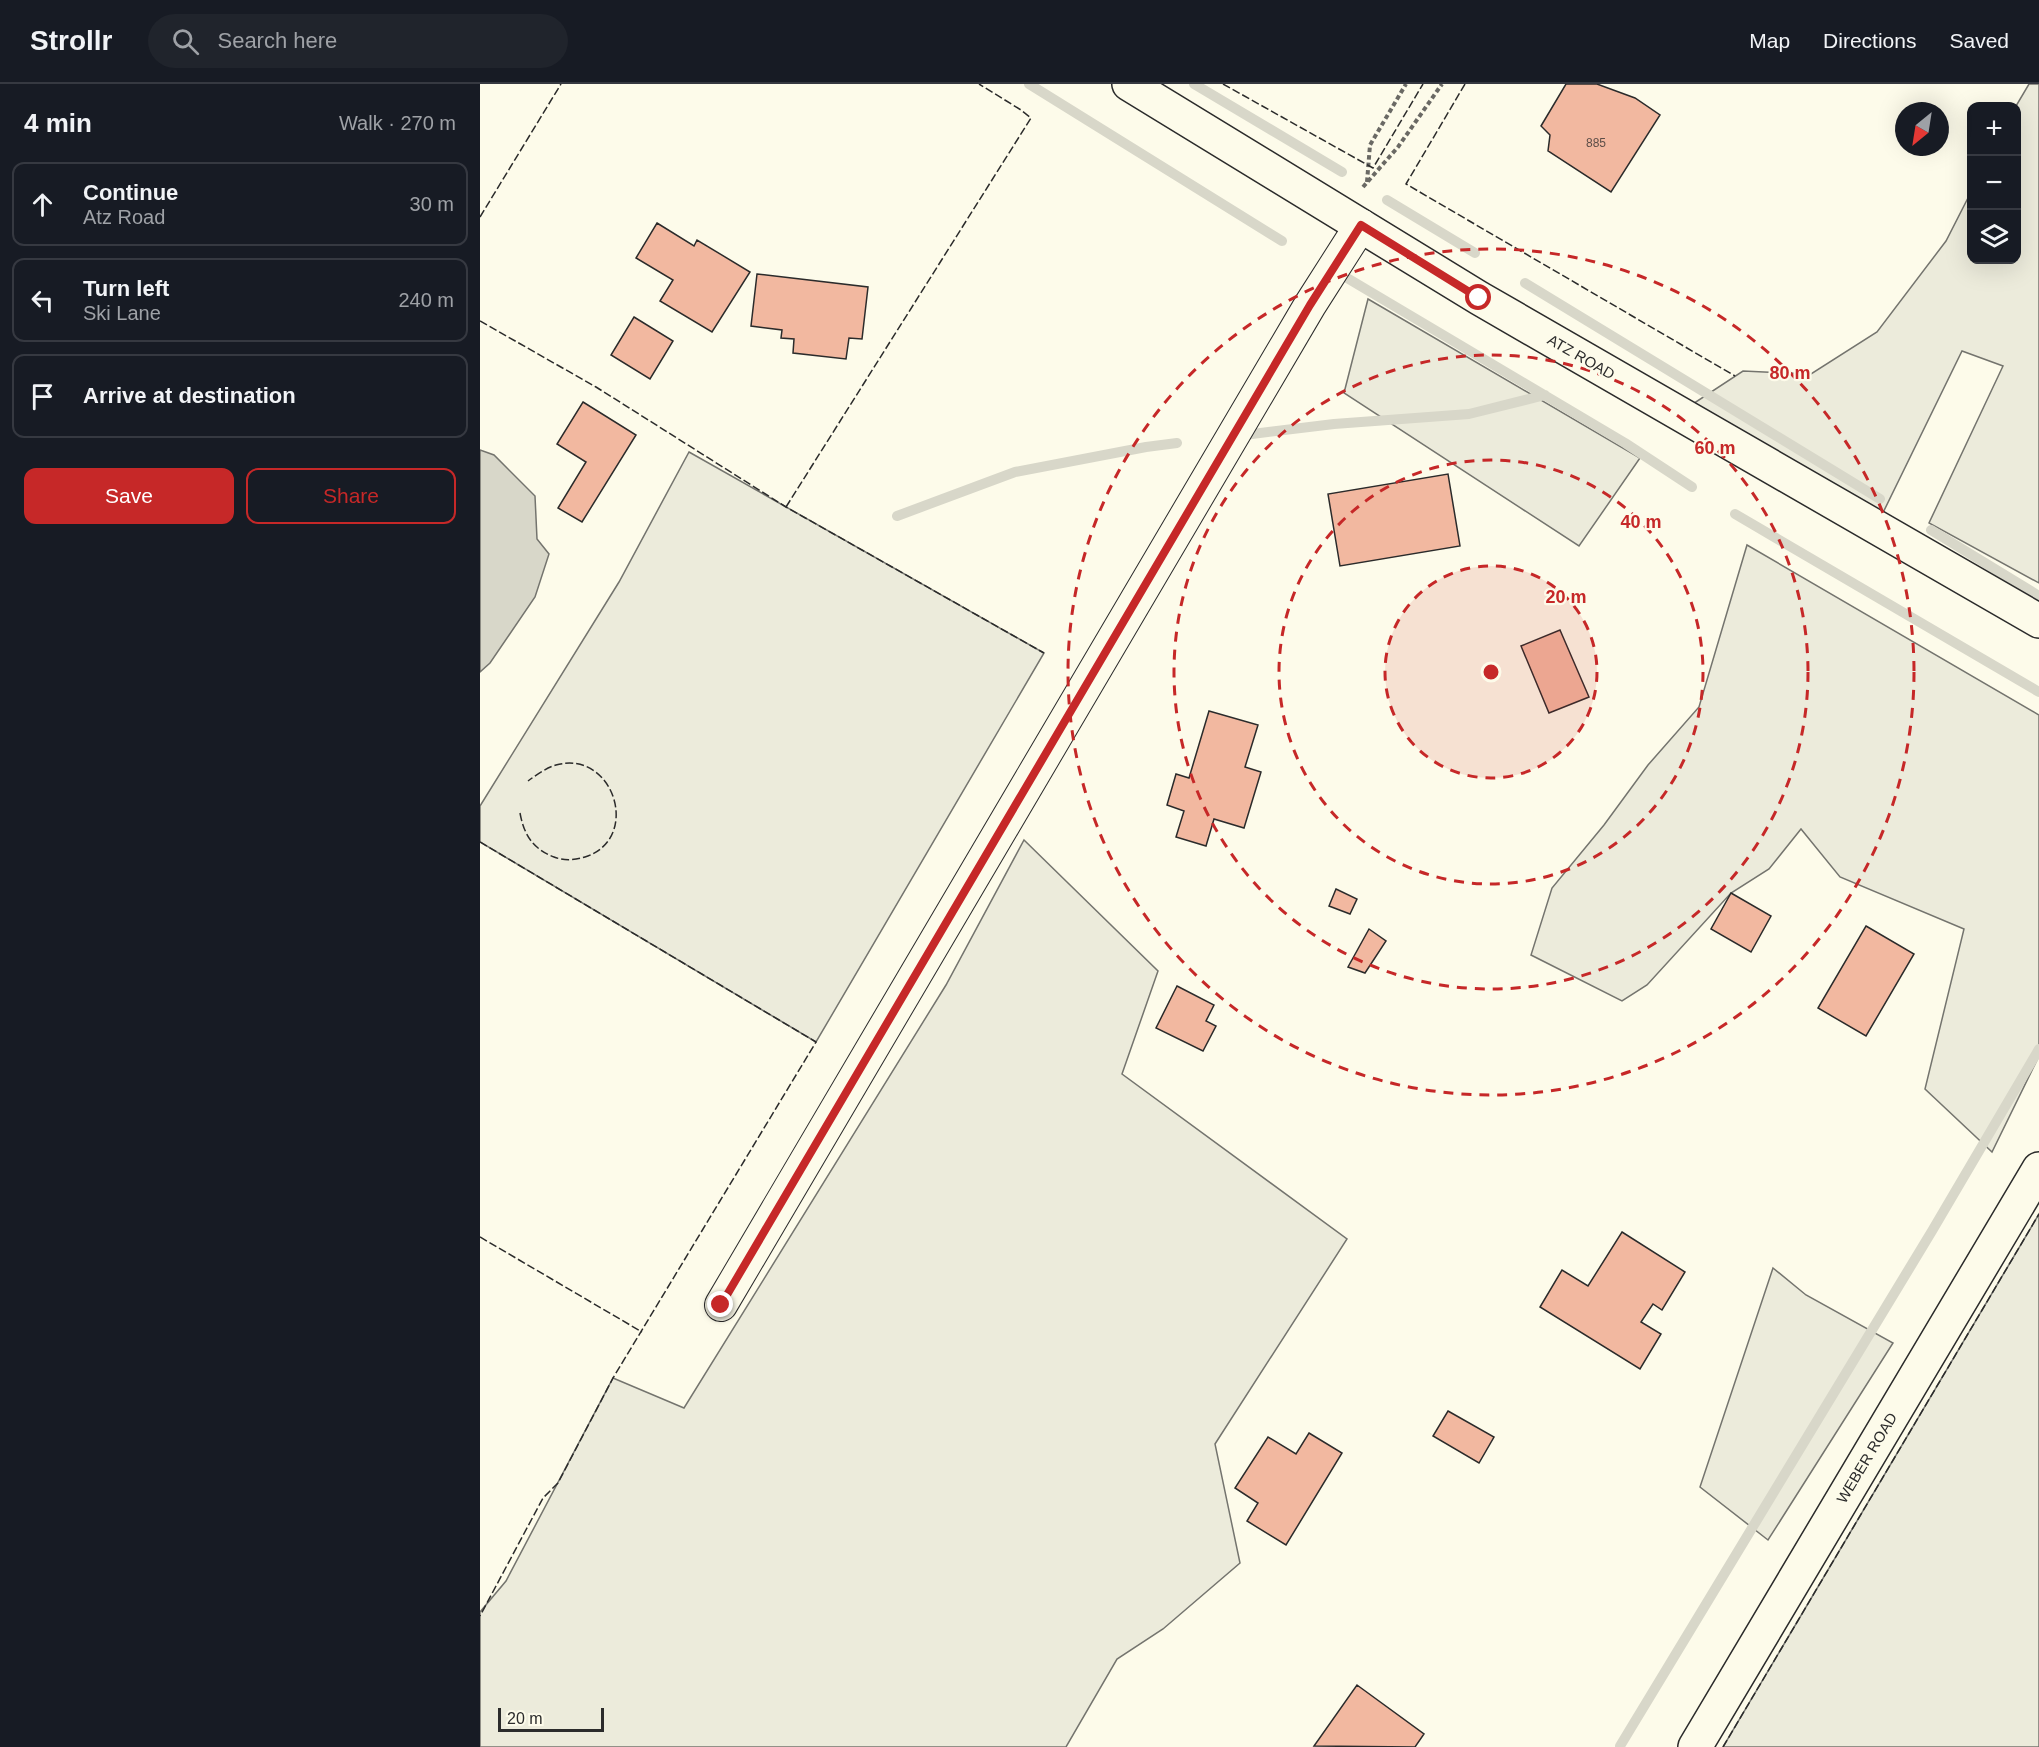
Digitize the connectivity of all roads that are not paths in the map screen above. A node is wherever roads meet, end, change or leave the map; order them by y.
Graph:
1 (1129, 84) edge
2 (1361, 225) junction
3 (2039, 621) edge
4 (2039, 1169) edge
5 (721, 1305) dead end
6 (1695, 1747) edge

1 - 2 street, ATZ ROAD
2 - 3 street, ATZ ROAD
2 - 5 street
4 - 6 street, WEBER ROAD

